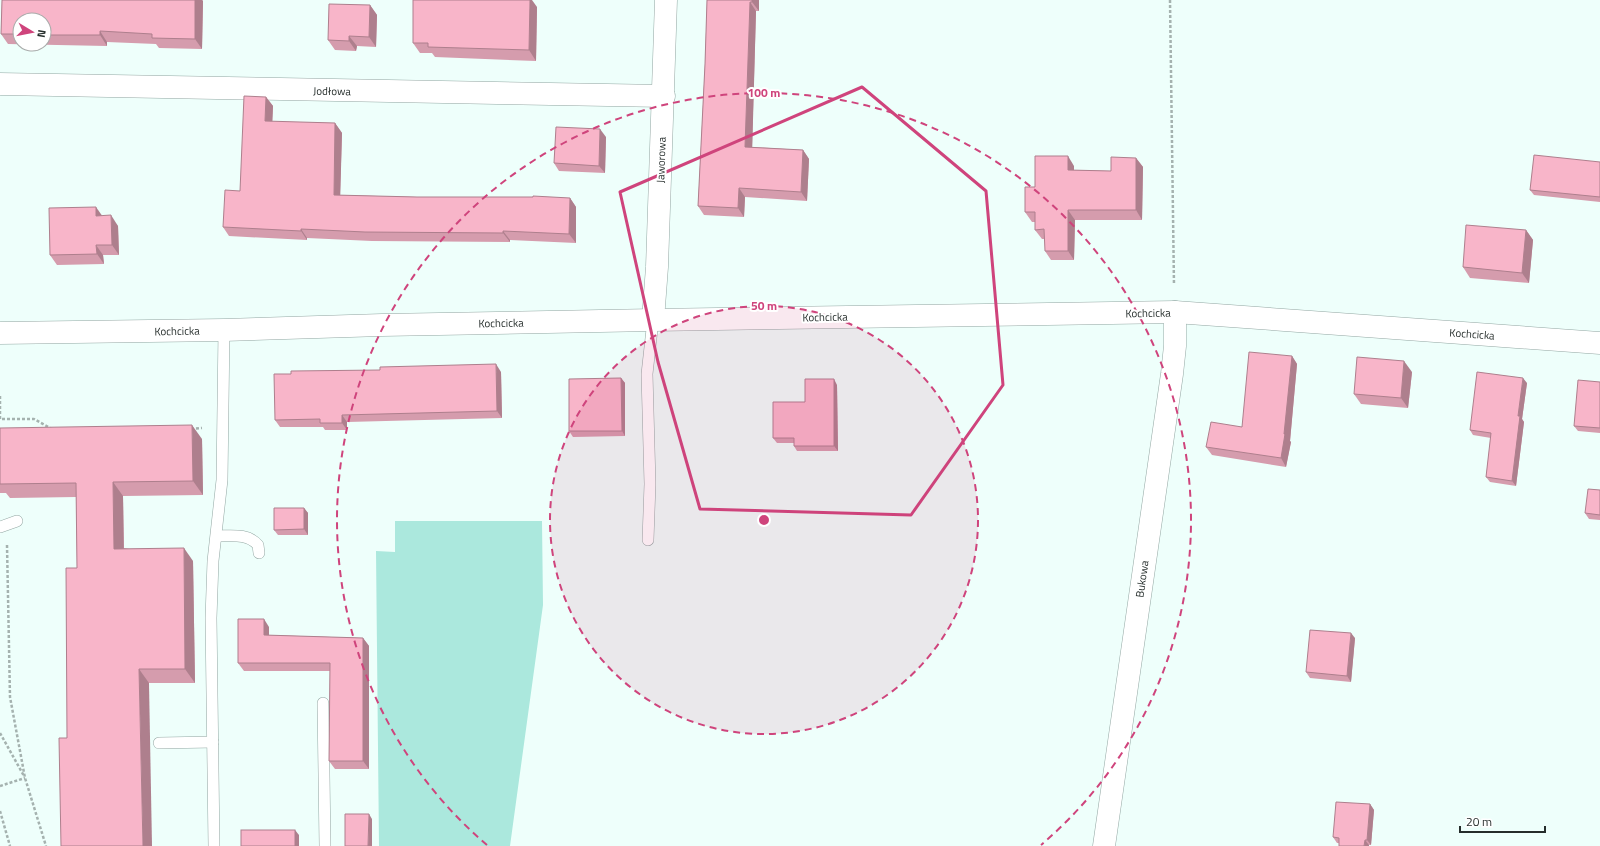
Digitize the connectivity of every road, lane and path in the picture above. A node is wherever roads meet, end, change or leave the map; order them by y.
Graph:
1 (666, 0) edge
2 (1170, 0) edge
3 (0, 84) edge
4 (664, 96) junction
5 (1175, 312) junction
6 (653, 320) junction
7 (224, 330) junction
8 (0, 333) edge
9 (1600, 343) edge
10 (0, 396) edge
11 (0, 419) edge
12 (223, 427) junction
13 (184, 429) edge
14 (56, 431) edge
15 (8, 524) edge
16 (217, 536) junction
17 (648, 540) dead end
18 (259, 553) dead end
19 (323, 703) dead end
20 (0, 733) edge
21 (213, 742) junction
22 (159, 743) dead end
23 (25, 778) junction
24 (0, 786) edge
25 (0, 811) edge
26 (10, 846) edge
27 (46, 846) edge
28 (214, 846) edge
29 (326, 846) edge
30 (1104, 846) edge

1 - 4 street, Jaworowa
2 - 5 path
3 - 4 street, Jodłowa
4 - 6 street, Jaworowa
5 - 6 street, Kochcicka
5 - 9 street, Kochcicka
5 - 30 street, Bukowa
6 - 7 street, Kochcicka
6 - 17 lane
7 - 8 street, Kochcicka
7 - 12 lane
10 - 11 path
11 - 14 path
12 - 13 path
12 - 16 lane
15 - 23 path
16 - 18 lane
16 - 21 lane
19 - 29 lane
20 - 23 path
21 - 22 lane
21 - 28 lane
23 - 24 path
23 - 27 path
25 - 26 path

